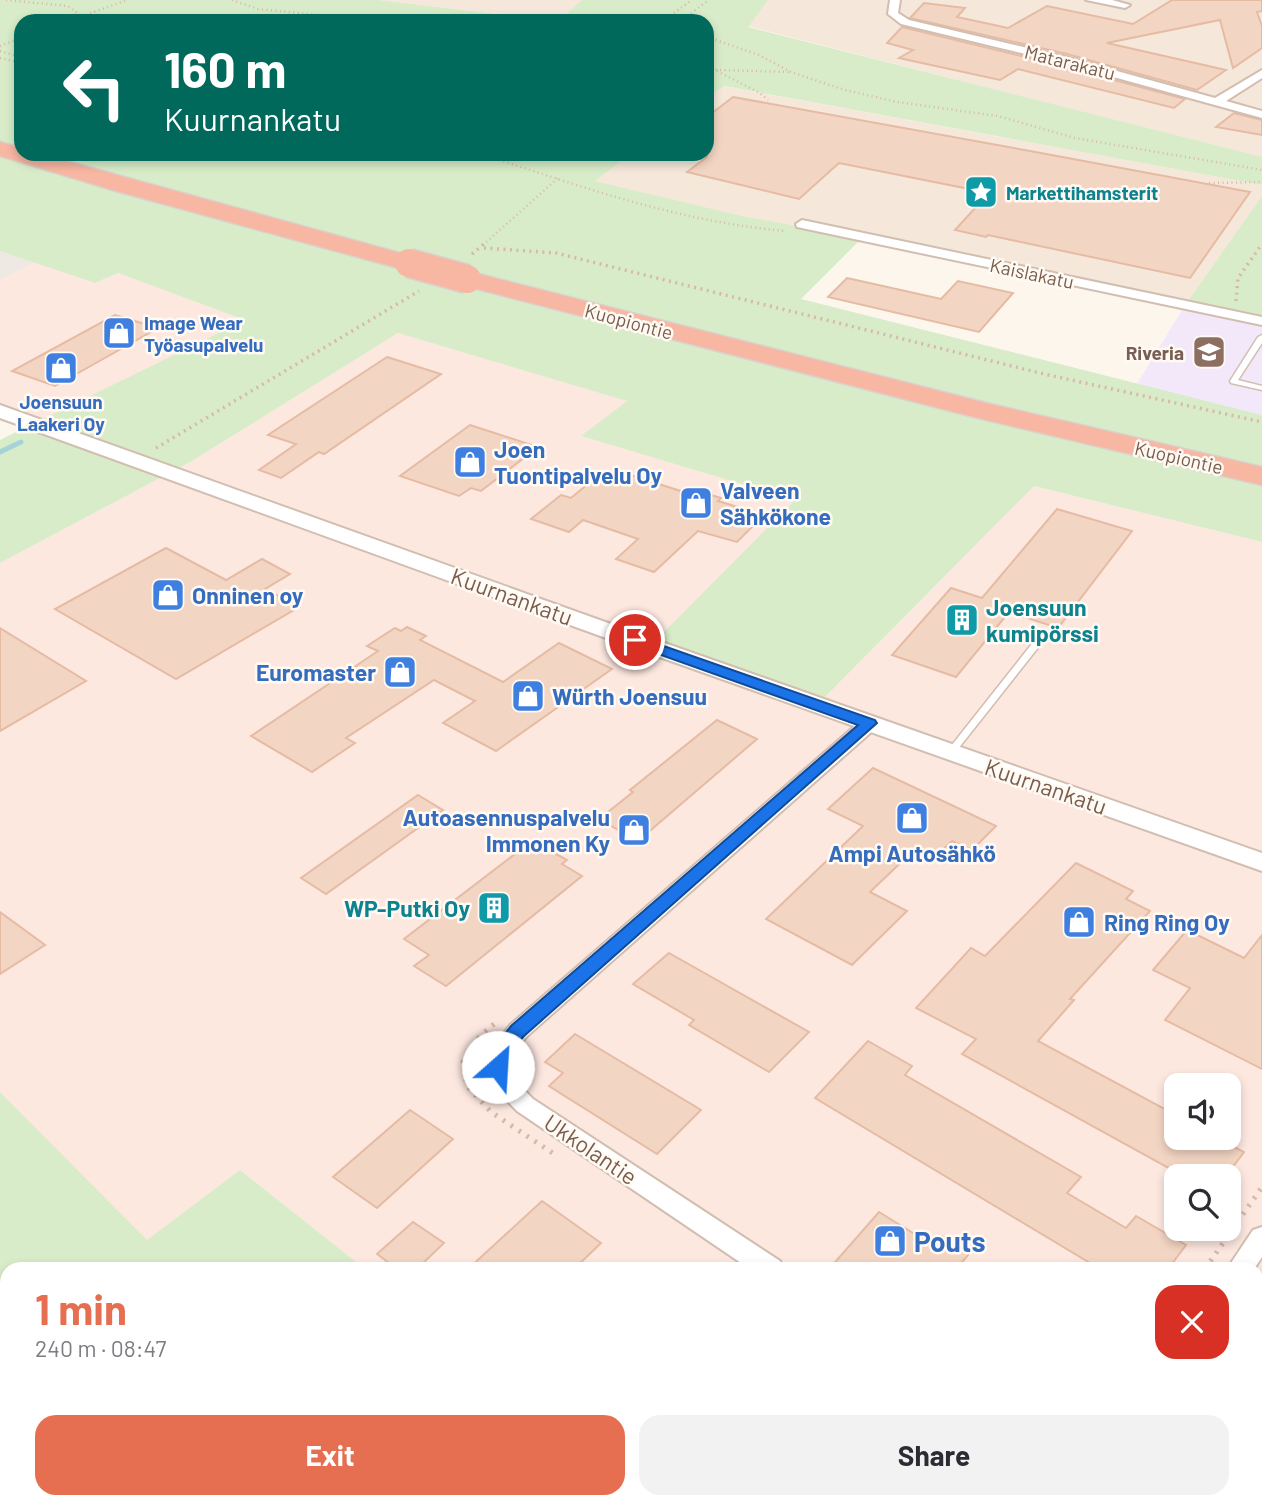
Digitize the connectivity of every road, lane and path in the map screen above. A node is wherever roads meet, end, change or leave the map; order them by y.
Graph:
1 (6, 0) edge
2 (127, 0) edge
3 (232, 0) edge
4 (684, 0) edge
5 (709, 0) edge
6 (895, 0) edge
7 (1091, 0) edge
8 (28, 1) edge
9 (691, 1) edge
10 (706, 4) junction
11 (1125, 5) dead end
12 (79, 14) edge
13 (88, 14) edge
14 (309, 14) edge
15 (673, 14) edge
16 (691, 14) edge
17 (714, 39) edge
18 (714, 69) edge
19 (717, 70) junction
20 (791, 72) junction
21 (1262, 73) edge
22 (768, 100) dead end
23 (1217, 102) junction
24 (1262, 116) edge
25 (40, 161) edge
26 (94, 161) edge
27 (504, 161) edge
28 (1262, 170) edge
29 (558, 178) junction
30 (1262, 182) edge
31 (1209, 183) dead end
32 (802, 224) dead end
33 (825, 229) junction
34 (1262, 244) edge
35 (420, 257) junction
36 (478, 261) junction
37 (422, 289) dead end
38 (1235, 305) dead end
39 (1262, 321) edge
40 (1262, 337) edge
41 (1262, 388) edge
42 (0, 411) edge
43 (1262, 422) edge
44 (1262, 457) edge
45 (135, 460) junction
46 (1262, 476) edge
47 (1045, 633) dead end
48 (870, 723) junction
49 (951, 752) junction
50 (1262, 862) edge
51 (500, 1018) dead end
52 (569, 1164) dead end
53 (1262, 1187) edge
54 (1262, 1237) edge
55 (760, 1262) edge
56 (1210, 1262) edge
57 (1245, 1262) edge

1 - 8 path
2 - 13 path
3 - 14 path
4 - 9 path
5 - 10 path
6 - 23 street, Matarakatu
7 - 11 street
8 - 12 path
9 - 10 path
9 - 15 path
10 - 16 path
17 - 20 path
18 - 19 path
19 - 20 path
19 - 22 path
20 - 28 path
21 - 23 street
23 - 24 street, Matarakatu
25 - 35 highway, Kuopiontie
26 - 35 highway, Kuopiontie
27 - 29 path
29 - 33 path
29 - 36 path
30 - 31 path
32 - 33 street, Kaislakatu
33 - 39 street, Kaislakatu
34 - 38 path
35 - 36 highway, Kuopiontie, bridge
36 - 43 path
36 - 44 highway, Kuopiontie
36 - 46 highway, Kuopiontie
37 - 45 path
40 - 41 lane
42 - 45 street, Kuurnankatu
45 - 48 street, Kuurnankatu
47 - 49 lane
48 - 49 street, Kuurnankatu
48 - 55 street, Ukkolantie
49 - 50 street, Kuurnankatu
51 - 52 path
53 - 56 path
54 - 57 street

